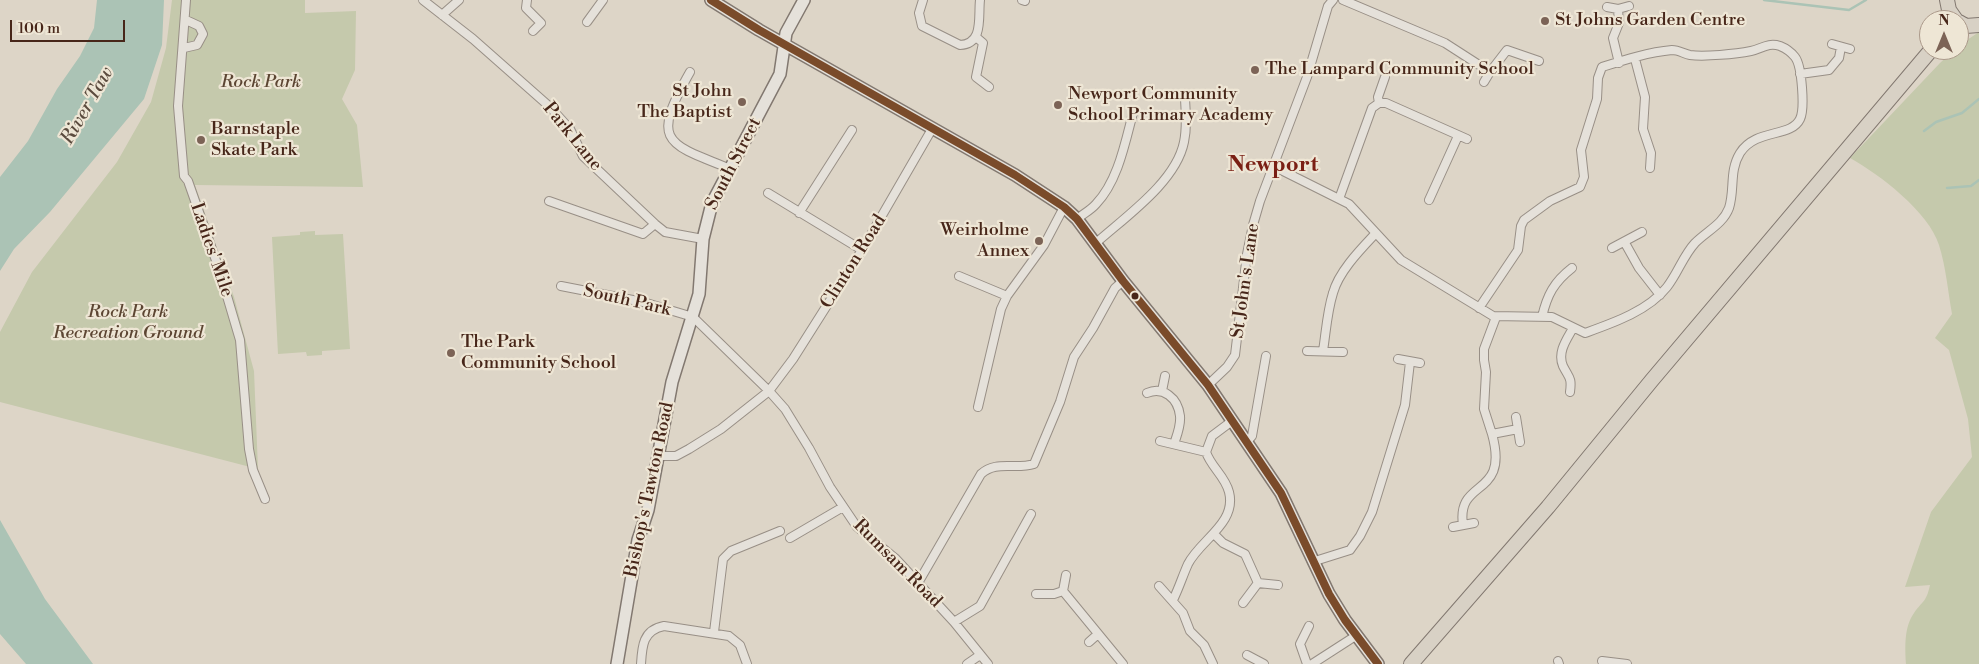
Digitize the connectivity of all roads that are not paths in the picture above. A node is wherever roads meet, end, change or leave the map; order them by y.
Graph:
1 (186, 0) edge
2 (423, 0) edge
3 (459, 0) edge
4 (527, 0) edge
5 (603, 0) edge
6 (711, 0) edge
7 (804, 0) edge
8 (923, 0) edge
9 (980, 0) edge
10 (1333, 0) edge
11 (1343, 0) edge
12 (1629, 6) dead end
13 (1607, 7) dead end
14 (1618, 8) junction
15 (442, 15) junction
16 (186, 20) junction
17 (587, 22) dead end
18 (533, 31) dead end
19 (976, 37) junction
20 (784, 44) junction
21 (1832, 44) dead end
22 (1841, 47) junction
23 (184, 48) junction
24 (1850, 49) dead end
25 (1635, 59) junction
26 (1923, 60) edge
27 (1539, 61) dead end
28 (1619, 63) junction
29 (690, 72) dead end
30 (1490, 72) junction
31 (1800, 74) junction
32 (1385, 77) dead end
33 (1484, 82) dead end
34 (989, 87) dead end
35 (1185, 100) dead end
36 (1379, 103) junction
37 (1133, 113) dead end
38 (932, 129) junction
39 (852, 130) dead end
40 (1458, 136) junction
41 (1467, 139) dead end
42 (1273, 166) junction
43 (1650, 168) dead end
44 (731, 169) junction
45 (768, 193) dead end
46 (1339, 199) junction
47 (1429, 200) dead end
48 (549, 201) dead end
49 (1064, 207) junction
50 (799, 213) junction
51 (1077, 219) junction
52 (655, 224) junction
53 (1642, 232) dead end
54 (1376, 233) junction
55 (704, 239) junction
56 (1096, 243) junction
57 (1625, 243) junction
58 (1612, 248) dead end
59 (862, 250) junction
60 (1572, 268) dead end
61 (959, 276) dead end
62 (1123, 281) junction
63 (561, 286) dead end
64 (1660, 295) junction
65 (1007, 296) junction
66 (1482, 309) junction
67 (693, 317) junction
68 (1496, 317) junction
69 (1542, 317) junction
70 (1573, 328) junction
71 (1308, 351) dead end
72 (1323, 351) junction
73 (1343, 352) dead end
74 (1266, 356) dead end
75 (1398, 359) dead end
76 (1410, 362) junction
77 (1420, 363) dead end
78 (1166, 376) dead end
79 (1208, 385) junction
80 (769, 391) junction
81 (1162, 391) junction
82 (1570, 392) dead end
83 (1147, 393) dead end
84 (978, 407) dead end
85 (1516, 417) dead end
86 (1232, 421) junction
87 (1518, 429) junction
88 (1492, 434) junction
89 (1160, 441) dead end
90 (1247, 442) junction
91 (1520, 442) dead end
92 (1174, 444) junction
93 (1206, 452) junction
94 (659, 456) junction
95 (265, 499) dead end
96 (843, 507) junction
97 (1031, 514) dead end
98 (1016, 522) dead end
99 (1474, 523) dead end
100 (1464, 525) junction
101 (1024, 526) junction
102 (1453, 527) dead end
103 (780, 531) dead end
104 (1214, 534) junction
105 (790, 538) dead end
106 (1316, 562) junction
107 (1066, 575) dead end
108 (918, 583) junction
109 (1258, 583) junction
110 (1278, 585) dead end
111 (1159, 586) dead end
112 (1063, 591) junction
113 (1036, 594) dead end
114 (1173, 600) junction
115 (1243, 603) dead end
116 (954, 622) junction
117 (1309, 626) dead end
118 (714, 632) junction
119 (1098, 634) junction
120 (1357, 635) junction
121 (1089, 642) dead end
122 (980, 655) junction
123 (1247, 655) dead end
124 (1601, 660) edge
125 (617, 664) edge
126 (640, 664) edge
127 (747, 664) edge
128 (967, 664) edge
129 (988, 664) edge
130 (1124, 664) edge
131 (1213, 664) edge
132 (1264, 664) edge
133 (1307, 664) edge
134 (1312, 664) edge
135 (1378, 664) edge
136 (1411, 664) edge
137 (1627, 664) edge

1 - 16 street, Ladies' Mile
2 - 15 street, Park Lane
3 - 15 street
4 - 18 street
5 - 17 street
6 - 20 street
7 - 20 street, South Street
8 - 19 street
9 - 19 street
10 - 42 street, St John's Lane
11 - 30 street
12 - 14 street
13 - 14 street
14 - 28 street
15 - 52 street, Park Lane
16 - 23 street, Ladies' Mile
16 - 23 street
19 - 34 street
20 - 38 street
20 - 44 street, South Street
21 - 22 street
22 - 24 street
22 - 31 street
23 - 95 street, Ladies' Mile
25 - 28 street
25 - 31 street
25 - 43 street
26 - 136 highway
27 - 30 street
28 - 66 street
29 - 44 street
30 - 33 street
31 - 64 street
32 - 36 street
35 - 56 street
36 - 40 street
36 - 46 street
37 - 51 street
38 - 49 street
38 - 59 street, Clinton Road
39 - 50 street
40 - 41 street
40 - 47 street
42 - 46 street
42 - 79 street, St John's Lane
44 - 55 street, South Street
45 - 50 street
46 - 54 street
48 - 52 street
49 - 51 street
49 - 65 street
50 - 59 street
51 - 56 street
52 - 55 street, Park Lane
53 - 57 street
54 - 66 street
54 - 72 street
55 - 67 street, South Street
56 - 62 street
57 - 58 street
57 - 64 street
59 - 80 street, Clinton Road
60 - 69 street
61 - 65 street
62 - 79 street
62 - 108 street
63 - 67 street, South Park
64 - 70 street
65 - 84 street
66 - 68 street
67 - 80 street, Rumsam Road
67 - 94 street, Bishop's Tawton Road
68 - 69 street
68 - 88 street
69 - 70 street
70 - 82 street
71 - 72 street
72 - 73 street
74 - 90 street
75 - 76 street
76 - 77 street
76 - 106 street
78 - 81 street
79 - 86 street
80 - 94 street, Clinton Road
80 - 96 street, Rumsam Road
81 - 83 street
81 - 92 street
85 - 87 street
86 - 90 street
86 - 93 street
87 - 88 street
87 - 91 street
88 - 100 street
89 - 92 street
90 - 106 street
92 - 93 street
93 - 104 street
94 - 125 street, Bishop's Tawton Road
96 - 105 street
96 - 108 street, Rumsam Road
97 - 101 street
98 - 101 street
99 - 100 street
100 - 102 street
101 - 116 street
103 - 118 street
104 - 109 street
104 - 114 street
106 - 120 street
107 - 112 street
108 - 116 street, Rumsam Road
109 - 110 street
109 - 115 street
111 - 114 street
112 - 113 street
112 - 119 street
114 - 131 street
116 - 122 street, Rumsam Road
117 - 133 street
118 - 126 street
118 - 127 street
119 - 121 street
119 - 130 street
120 - 134 street
120 - 135 street
122 - 128 street
122 - 129 street, Rumsam Road
123 - 132 street
124 - 137 street

